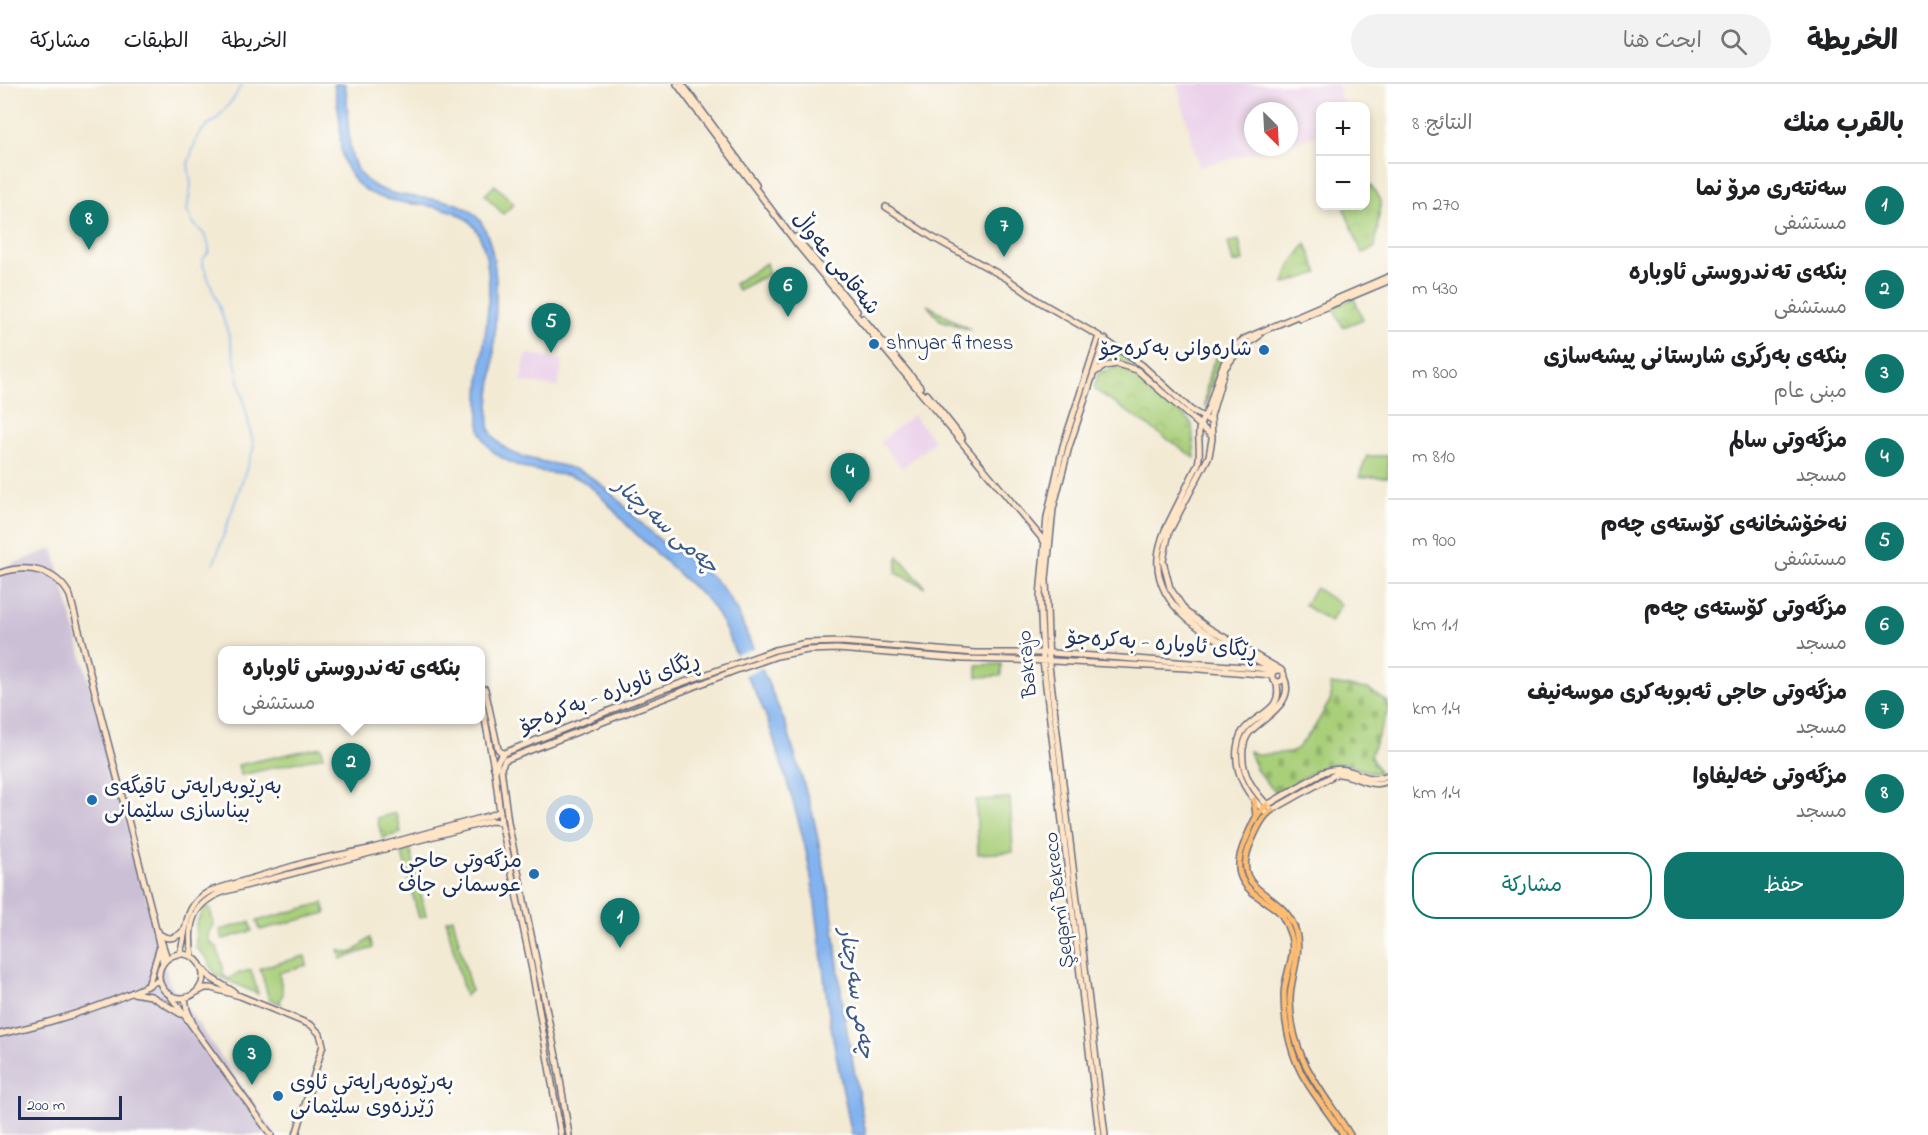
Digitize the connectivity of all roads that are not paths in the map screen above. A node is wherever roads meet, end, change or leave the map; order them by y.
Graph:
1 (677, 84) edge
2 (682, 84) edge
3 (886, 207) dead end
4 (1388, 277) edge
5 (1388, 281) edge
6 (1102, 338) junction
7 (1098, 349) junction
8 (1095, 372) junction
9 (1209, 406) junction
10 (1191, 410) junction
11 (1203, 418) junction
12 (1210, 421) junction
13 (1200, 425) junction
14 (1212, 436) junction
15 (1199, 459) junction
16 (1207, 461) junction
17 (1047, 517) junction
18 (1033, 524) junction
19 (1048, 526) junction
20 (1047, 540) junction
21 (0, 573) edge
22 (1203, 628) junction
23 (1046, 653) junction
24 (763, 657) junction
25 (1046, 661) junction
26 (1143, 662) junction
27 (730, 669) junction
28 (1275, 671) junction
29 (1284, 677) junction
30 (1276, 681) junction
31 (485, 702) edge
32 (485, 710) edge
33 (558, 730) junction
34 (561, 737) junction
35 (503, 754) junction
36 (495, 772) junction
37 (1388, 775) edge
38 (1388, 781) edge
39 (1257, 798) junction
40 (1282, 801) junction
41 (1267, 809) junction
42 (500, 811) junction
43 (1256, 817) junction
44 (503, 821) junction
45 (324, 858) junction
46 (326, 865) junction
47 (155, 924) junction
48 (185, 928) junction
49 (158, 932) junction
50 (1293, 934) junction
51 (159, 949) junction
52 (180, 953) junction
53 (192, 956) junction
54 (165, 960) junction
55 (202, 968) junction
56 (159, 980) junction
57 (537, 980) junction
58 (148, 986) junction
59 (131, 993) junction
60 (195, 993) junction
61 (169, 994) junction
62 (240, 996) junction
63 (185, 998) junction
64 (184, 1016) junction
65 (197, 1033) junction
66 (0, 1034) edge
67 (1096, 1083) junction
68 (266, 1132) edge
69 (296, 1135) edge
70 (561, 1135) edge
71 (569, 1135) edge
72 (1099, 1135) edge
73 (1105, 1135) edge
74 (1343, 1135) edge
75 (1350, 1135) edge

1 - 20 main road, شەقامی عەواڵ
2 - 18 main road, شەقامی عەواڵ
3 - 6 main road
4 - 9 main road
5 - 12 main road
6 - 7 main road
6 - 10 main road
7 - 8 main road
7 - 17 main road, Bakrajo
8 - 13 main road
8 - 19 main road
9 - 10 main road
9 - 11 main road
10 - 11 main road
11 - 12 main road
11 - 13 main road
12 - 14 main road
13 - 14 main road
13 - 15 main road
14 - 16 main road
15 - 16 main road
15 - 22 main road
16 - 22 main road
17 - 18 main road
17 - 19 main road, Bakrajo
18 - 20 main road, شەقامی عەواڵ
19 - 20 main road, Bakrajo
20 - 23 main road, Bakrajo
21 - 47 main road
22 - 28 main road
23 - 24 main road, ڕێگای ئاوبارە - بەکرەجۆ
23 - 25 main road, Bakrajo
23 - 26 main road, ڕێگای ئاوبارە - بەکرەجۆ
24 - 25 main road, ڕێگای ئاوبارە - بەکرەجۆ
24 - 27 main road, ڕێگای ئاوبارە - بەکرەجۆ
25 - 26 main road, ڕێگای ئاوبارە - بەکرەجۆ
25 - 67 main road, Şeqamî Bekreco
26 - 28 main road, ڕێگای ئاوبارە - بەکرەجۆ
27 - 33 main road, ڕێگای ئاوبارە - بەکرەجۆ
27 - 34 main road, ڕێگای ئاوبارە - بەکرەجۆ
28 - 29 main road
28 - 30 main road
29 - 30 main road
29 - 39 main road
30 - 39 main road
31 - 35 main road
32 - 36 main road
33 - 34 main road
33 - 35 main road, ڕێگای ئاوبارە - بەکرەجۆ
34 - 44 main road, ڕێگای ئاوبارە - بەکرەجۆ
35 - 36 main road, ڕێگای ئاوبارە - بەکرەجۆ
36 - 42 main road
37 - 40 main road
38 - 40 main road
39 - 40 main road
39 - 41 main road
39 - 43 main road
40 - 41 main road
41 - 43 main road
41 - 50 main road
42 - 44 main road
42 - 45 main road
43 - 50 main road
44 - 46 main road
44 - 57 main road
45 - 46 main road
45 - 48 main road
46 - 53 main road
47 - 49 main road
47 - 51 main road
48 - 49 main road
48 - 52 main road
49 - 54 main road
50 - 74 main road
50 - 75 main road
51 - 54 main road
51 - 58 main road
52 - 53 main road
52 - 54 main road
53 - 55 main road
54 - 56 main road
55 - 60 main road
55 - 62 main road
56 - 58 main road
56 - 61 main road
57 - 70 main road
57 - 71 main road
58 - 59 main road
59 - 64 main road
59 - 66 main road
60 - 62 main road
60 - 63 main road
61 - 63 main road
61 - 64 main road
62 - 69 main road
63 - 65 main road
64 - 65 main road
65 - 68 main road
67 - 72 main road
67 - 73 main road, Şeqamî Bekreco

